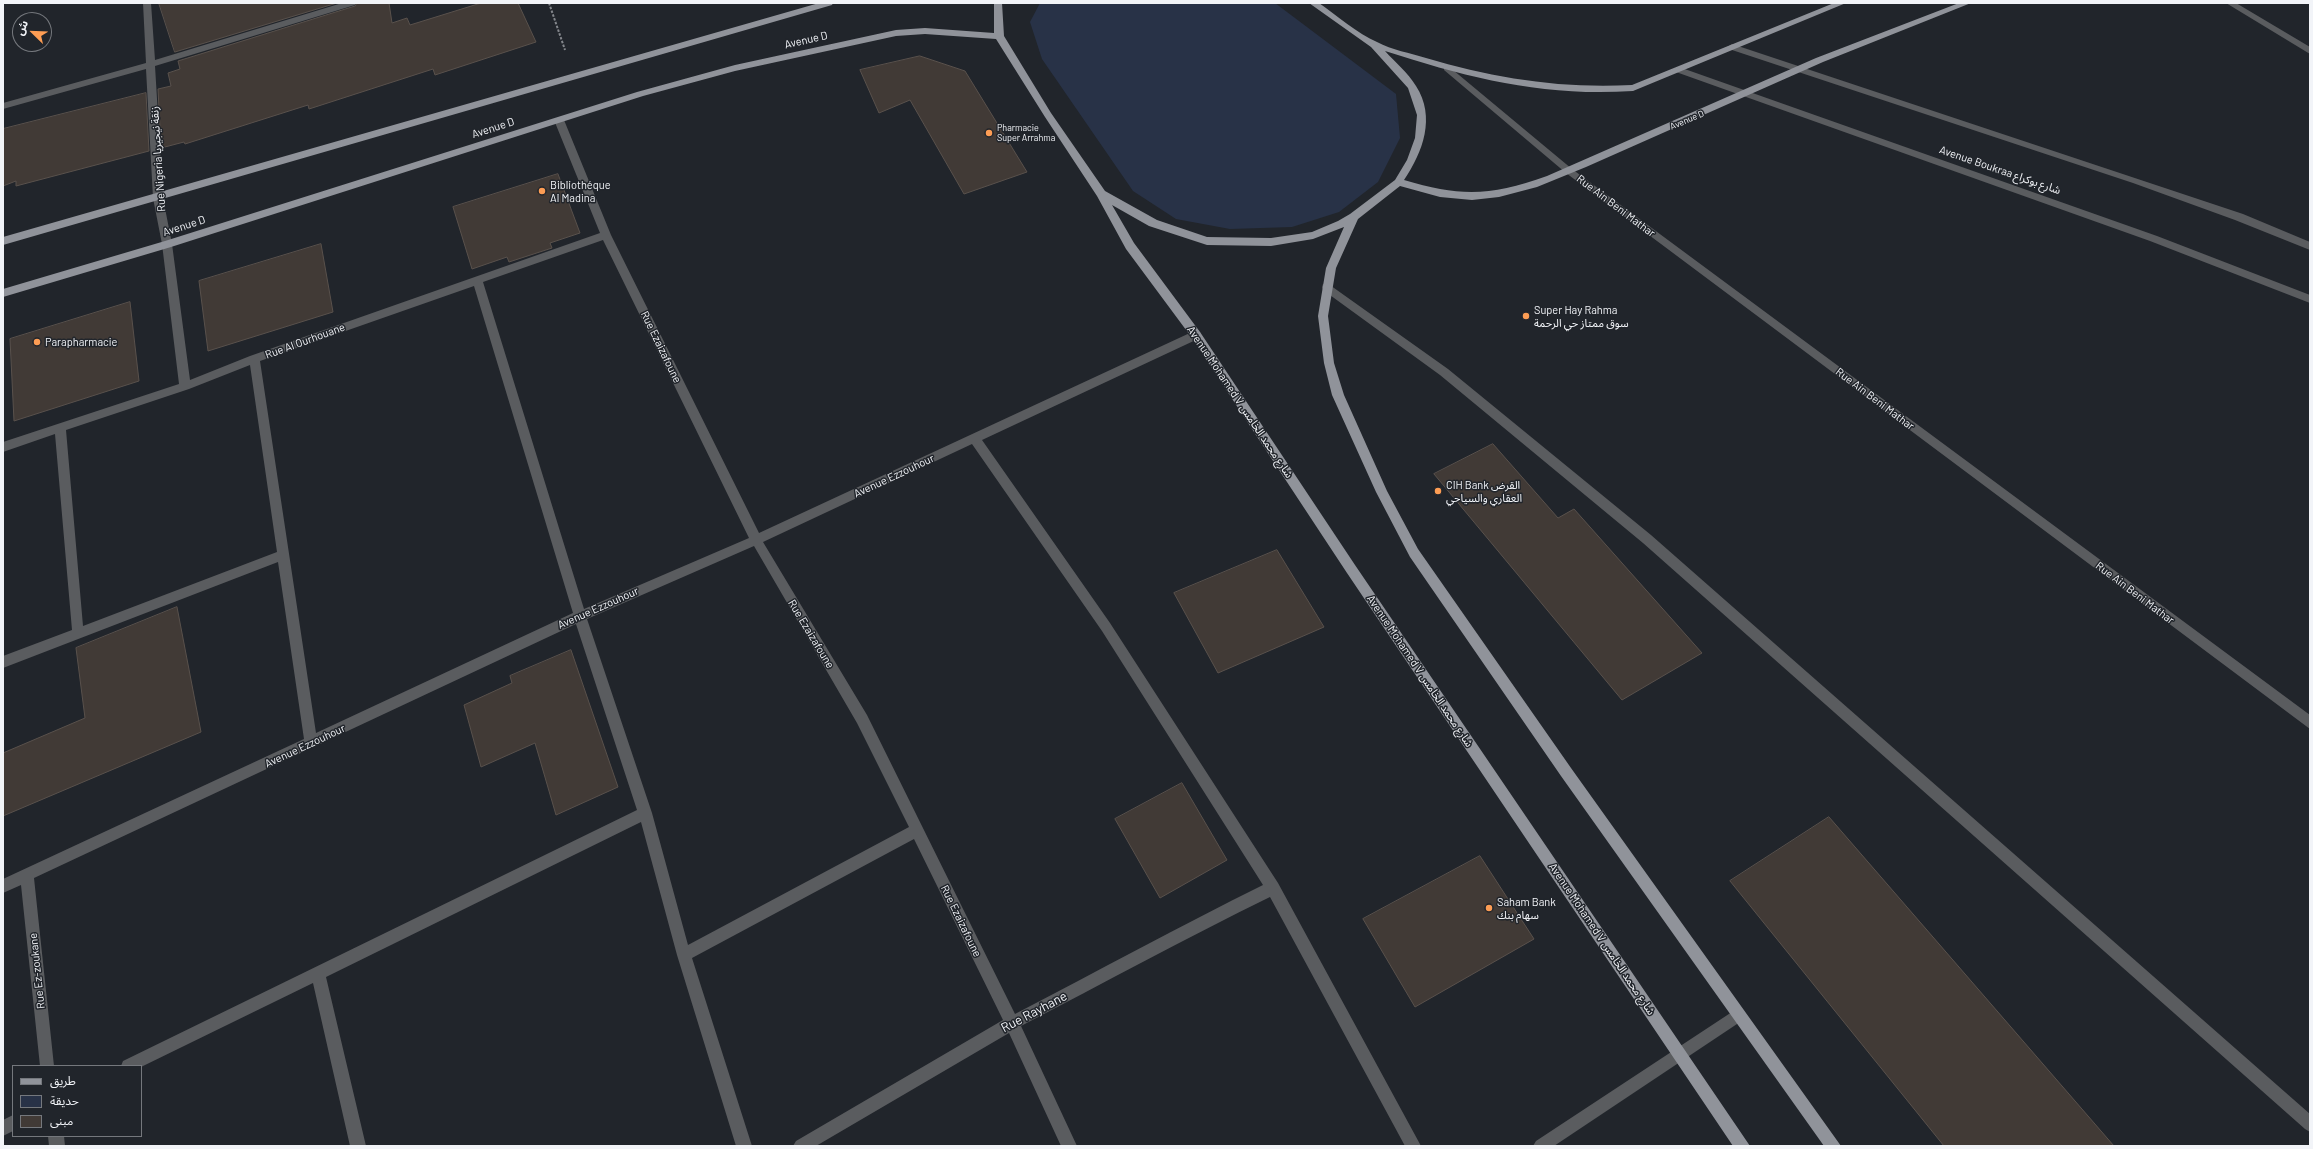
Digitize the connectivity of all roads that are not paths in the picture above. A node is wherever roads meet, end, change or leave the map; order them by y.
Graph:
1 (147, 3) edge
2 (311, 3) edge
3 (352, 3) edge
4 (829, 3) edge
5 (998, 3) edge
6 (1313, 3) edge
7 (1842, 3) edge
8 (1967, 3) edge
9 (2230, 3) edge
10 (314, 14) junction
11 (999, 36) junction
12 (1374, 45) junction
13 (1732, 47) junction
14 (2310, 51) edge
15 (152, 64) junction
16 (1447, 68) junction
17 (1800, 68) junction
18 (1679, 70) junction
19 (1745, 95) junction
20 (3, 106) edge
21 (559, 120) junction
22 (1569, 171) junction
23 (1398, 182) junction
24 (1102, 194) junction
25 (158, 198) junction
26 (1354, 216) junction
27 (606, 235) junction
28 (3, 241) edge
29 (167, 244) junction
30 (2310, 246) edge
31 (477, 280) junction
32 (1327, 288) junction
33 (3, 293) edge
34 (2310, 299) edge
35 (1196, 335) junction
36 (254, 359) junction
37 (185, 386) junction
38 (60, 428) junction
39 (974, 438) junction
40 (3, 447) edge
41 (756, 540) junction
42 (282, 556) junction
43 (580, 616) junction
44 (78, 633) junction
45 (3, 662) edge
46 (2310, 723) edge
47 (311, 743) junction
48 (645, 813) junction
49 (917, 830) junction
50 (27, 876) junction
51 (3, 886) edge
52 (1273, 888) junction
53 (684, 955) junction
54 (318, 973) junction
55 (1738, 1015) junction
56 (1012, 1023) junction
57 (1680, 1052) junction
58 (47, 1065) edge
59 (130, 1065) edge
60 (12, 1124) edge
61 (2310, 1124) edge
62 (3, 1128) edge
63 (358, 1146) edge
64 (744, 1146) edge
65 (801, 1146) edge
66 (1069, 1146) edge
67 (1413, 1146) edge
68 (1541, 1146) edge
69 (1742, 1146) edge
70 (1833, 1146) edge

1 - 15 street, Rue Nigeria زنقة نيجيريا
2 - 10 street
3 - 10 street
4 - 25 main road
5 - 11 main road
6 - 12 main road
7 - 13 main road
8 - 17 main road, Avenue D
9 - 14 street
10 - 15 street
11 - 21 main road, Avenue D
11 - 24 main road, Avenue Mohamed V شارع محمد الخامس
12 - 16 main road
12 - 23 main road
13 - 17 street
13 - 18 main road
15 - 20 street
15 - 25 street, Rue Nigeria زنقة نيجيريا
16 - 18 main road
16 - 22 street, Rue Ain Beni Mathar
17 - 19 main road, Avenue D
17 - 30 street
18 - 19 street, Avenue Boukraa شارع بوكراع
19 - 22 main road, Avenue D
19 - 34 street, Avenue Boukraa شارع بوكراع
21 - 27 street, Rue Ezaizafoune
21 - 29 main road, Avenue D
22 - 23 main road, Avenue D
22 - 46 street, Rue Ain Beni Mathar
23 - 26 main road
24 - 26 main road
24 - 35 main road, Avenue Mohamed V شارع محمد الخامس
25 - 28 main road
25 - 29 street, Rue Nigeria زنقة نيجيريا
26 - 32 main road
27 - 31 street, Rue Al Ourhouane
27 - 41 street, Rue Ezaizafoune
29 - 33 main road, Avenue D
29 - 37 street, Rue Nigeria زنقة نيجيريا
31 - 36 street, Rue Al Ourhouane
31 - 43 street
32 - 55 main road
32 - 61 street
35 - 39 street, Avenue Ezzouhour
35 - 57 main road, Avenue Mohamed V شارع محمد الخامس
36 - 37 street, Rue Al Ourhouane
36 - 42 street
37 - 38 street, Rue Al Ourhouane
38 - 40 street, Rue Al Ourhouane
38 - 44 street
39 - 41 street, Avenue Ezzouhour
39 - 52 street
41 - 43 street, Avenue Ezzouhour
41 - 49 street, Rue Ezaizafoune
42 - 44 street
42 - 47 street
43 - 47 street, Avenue Ezzouhour
43 - 48 street
44 - 45 street
47 - 50 street, Avenue Ezzouhour
48 - 53 street
48 - 54 street
49 - 53 street
49 - 56 street, Rue Ezaizafoune
50 - 51 street, Avenue Ezzouhour
50 - 58 street, Rue Ez-zoukane
52 - 56 street, Rue Rayhane
52 - 67 street
53 - 64 street
54 - 59 street
54 - 63 street
55 - 57 street
55 - 70 main road
56 - 65 street, Rue Rayhane
56 - 66 street, Rue Ezaizafoune
57 - 68 street
57 - 69 main road, Avenue Mohamed V شارع محمد الخامس
60 - 62 street

